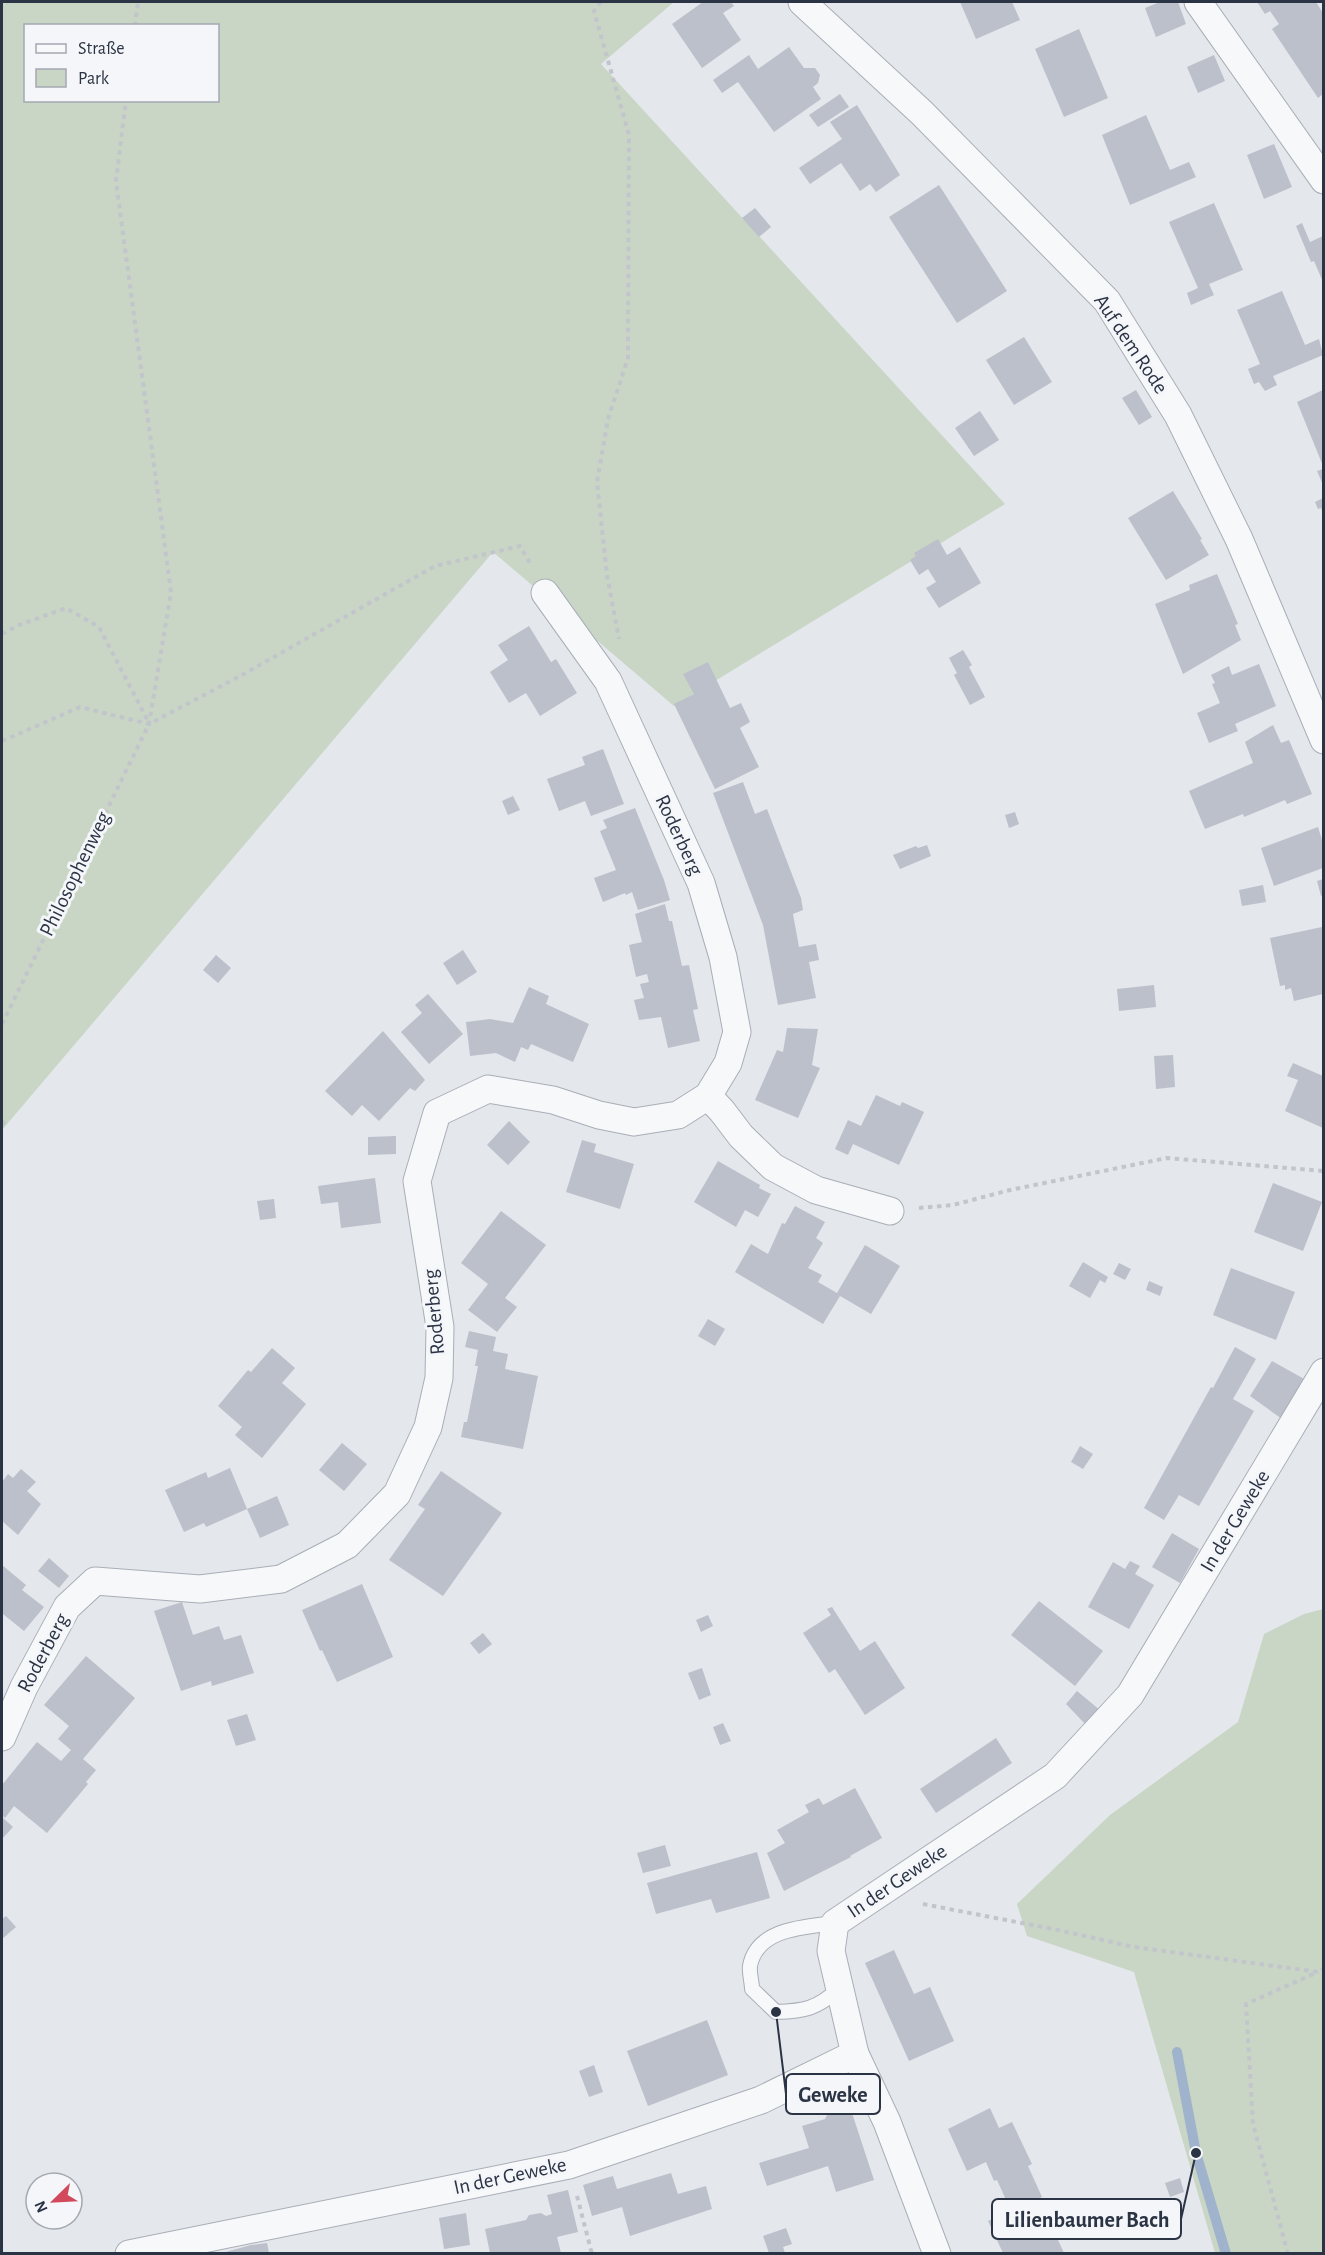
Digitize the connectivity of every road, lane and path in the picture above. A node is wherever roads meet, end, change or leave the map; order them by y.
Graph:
1 (138, 2) edge
2 (601, 2) edge
3 (802, 2) edge
4 (1198, 2) edge
5 (135, 24) edge
6 (126, 102) edge
7 (1323, 180) edge
8 (545, 592) joint
9 (2, 634) edge
10 (608, 681) junction
11 (149, 724) junction
12 (1323, 740) edge
13 (2, 741) edge
14 (2, 1024) edge
15 (708, 1096) junction
16 (2, 1121) edge
17 (6, 1125) dead end
18 (1323, 1171) edge
19 (890, 1211) joint
20 (1323, 1372) edge
21 (2, 1737) edge
22 (875, 1895) junction
23 (835, 1923) junction
24 (1323, 1968) edge
25 (1319, 1972) junction
26 (839, 1989) junction
27 (855, 2054) junction
28 (568, 2165) junction
29 (129, 2253) edge
30 (592, 2253) edge
31 (937, 2253) edge
32 (1288, 2253) edge

1 - 5 path
2 - 10 path
3 - 12 street, Auf dem Rode
4 - 7 street
6 - 11 path, Philosophenweg
8 - 10 street, Roderberg
8 - 11 path
9 - 11 path
10 - 15 street, Roderberg
11 - 13 path
11 - 14 path, Philosophenweg
15 - 19 street
15 - 21 street, Roderberg
16 - 17 path
18 - 19 path
20 - 22 street, In der Geweke
22 - 23 street, In der Geweke
22 - 25 path
23 - 26 street, In der Geweke
23 - 26 lane
24 - 25 path
25 - 32 path
26 - 27 street, In der Geweke
27 - 28 street, In der Geweke
27 - 31 street
28 - 29 street, In der Geweke
28 - 30 path

